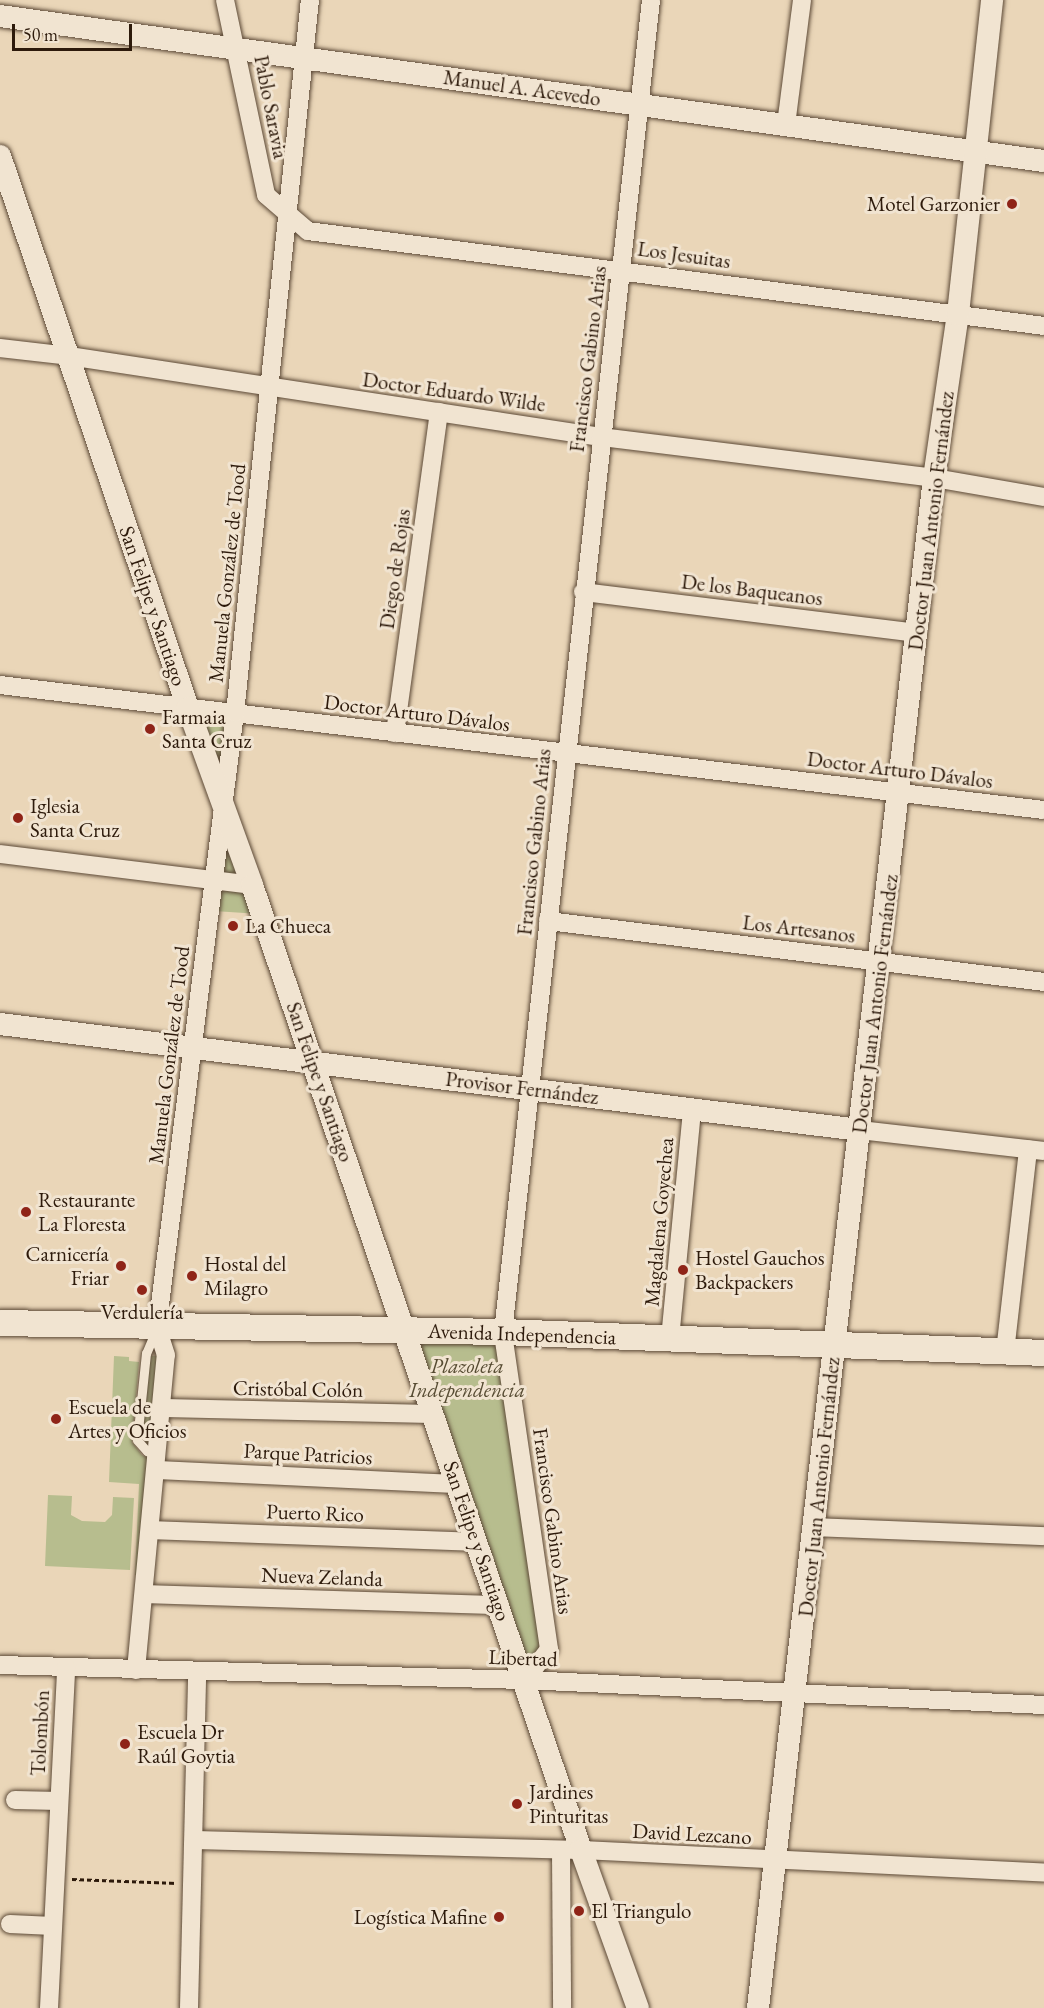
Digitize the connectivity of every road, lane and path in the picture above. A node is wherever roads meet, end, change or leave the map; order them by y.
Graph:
1 (225, 0) edge
2 (310, 0) edge
3 (651, 0) edge
4 (802, 0) edge
5 (992, 0) edge
6 (0, 16) edge
7 (236, 47) junction
8 (303, 56) junction
9 (640, 105) junction
10 (786, 124) junction
11 (975, 151) junction
12 (0, 156) edge
13 (1044, 161) edge
14 (287, 215) junction
15 (622, 270) junction
16 (958, 315) junction
17 (1044, 326) edge
18 (0, 348) edge
19 (69, 356) junction
20 (269, 388) junction
21 (439, 412) junction
22 (601, 436) junction
23 (934, 478) junction
24 (1044, 497) edge
25 (584, 592) junction
26 (916, 633) junction
27 (0, 686) edge
28 (188, 708) junction
29 (235, 713) junction
30 (395, 733) junction
31 (567, 753) junction
32 (899, 793) junction
33 (223, 808) junction
34 (1044, 810) edge
35 (0, 854) edge
36 (214, 880) junction
37 (252, 885) junction
38 (548, 921) junction
39 (880, 962) junction
40 (1044, 982) edge
41 (0, 1024) edge
42 (193, 1047) junction
43 (313, 1062) junction
44 (530, 1089) junction
45 (692, 1110) junction
46 (860, 1130) junction
47 (1036, 1150) edge
48 (0, 1323) edge
49 (158, 1328) junction
50 (406, 1331) junction
51 (502, 1332) junction
52 (670, 1339) junction
53 (835, 1345) junction
54 (1005, 1352) junction
55 (1044, 1353) edge
56 (162, 1408) junction
57 (433, 1414) junction
58 (157, 1464) junction
59 (457, 1484) junction
60 (816, 1527) junction
61 (151, 1530) junction
62 (1044, 1536) edge
63 (477, 1542) junction
64 (144, 1594) junction
65 (500, 1605) junction
66 (0, 1665) edge
67 (66, 1667) junction
68 (136, 1670) junction
69 (197, 1672) junction
70 (525, 1680) junction
71 (796, 1693) junction
72 (1044, 1705) edge
73 (15, 1800) dead end
74 (59, 1801) junction
75 (194, 1840) junction
76 (571, 1850) junction
77 (777, 1861) junction
78 (1044, 1873) edge
79 (56, 1878) junction
80 (193, 1884) junction
81 (10, 1924) dead end
82 (53, 1926) junction
83 (49, 2008) edge
84 (189, 2008) edge
85 (562, 2008) edge
86 (638, 2008) edge
87 (758, 2008) edge

1 - 7 street, Pablo Saravia
2 - 8 street, Manuela González de Tood
3 - 9 street, Francisco Gabino Arias
4 - 10 street
5 - 11 street, Doctor Juan Antonio Fernández
6 - 7 street, Manuel A. Acevedo
7 - 8 street, Manuel A. Acevedo
7 - 14 street, Pablo Saravia
8 - 9 street, Manuel A. Acevedo
8 - 14 street, Manuela González de Tood
9 - 10 street, Manuel A. Acevedo
9 - 15 street, Francisco Gabino Arias
10 - 11 street, Manuel A. Acevedo
11 - 13 street, Manuel A. Acevedo
11 - 16 street, Doctor Juan Antonio Fernández
12 - 19 street, San Felipe y Santiago
14 - 15 street, Los Jesuitas
14 - 20 street, Manuela González de Tood
15 - 16 street, Los Jesuitas
15 - 22 street, Francisco Gabino Arias
16 - 17 street, Los Jesuitas
16 - 23 street, Doctor Juan Antonio Fernández
18 - 19 street, Doctor Eduardo Wilde
19 - 20 street, Doctor Eduardo Wilde
19 - 28 street, San Felipe y Santiago
20 - 21 street, Doctor Eduardo Wilde
20 - 29 street, Manuela González de Tood
21 - 22 street, Doctor Eduardo Wilde
21 - 30 street, Diego de Rojas
22 - 23 street, Doctor Eduardo Wilde
22 - 25 street, Francisco Gabino Arias
23 - 24 street, Doctor Eduardo Wilde
23 - 26 street, Doctor Juan Antonio Fernández
25 - 26 street, De los Baqueanos
25 - 31 street, Francisco Gabino Arias
26 - 32 street, Doctor Juan Antonio Fernández
27 - 28 street, Doctor Arturo Dávalos
28 - 29 street, Doctor Arturo Dávalos
28 - 33 street, San Felipe y Santiago
29 - 30 street, Doctor Arturo Dávalos
29 - 33 street, Manuela González de Tood
30 - 31 street, Doctor Arturo Dávalos
31 - 32 street, Doctor Arturo Dávalos
31 - 38 street, Francisco Gabino Arias
32 - 34 street, Doctor Arturo Dávalos
32 - 39 street, Doctor Juan Antonio Fernández
33 - 36 street, Manuela González de Tood
33 - 37 street, San Felipe y Santiago
35 - 36 street
36 - 37 street
36 - 42 street, Manuela González de Tood
37 - 43 street, San Felipe y Santiago
38 - 39 street, Los Artesanos
38 - 44 street, Francisco Gabino Arias
39 - 40 street, Los Artesanos
39 - 46 street, Doctor Juan Antonio Fernández
41 - 42 street, Provisor Fernández
42 - 43 street, Provisor Fernández
42 - 49 street, Manuela González de Tood
43 - 44 street, Provisor Fernández
43 - 50 street, San Felipe y Santiago
44 - 45 street, Provisor Fernández
44 - 51 street, Francisco Gabino Arias
45 - 46 street, Provisor Fernández
45 - 52 street, Magdalena Goyechea
46 - 47 street, Provisor Fernández
46 - 53 street, Doctor Juan Antonio Fernández
47 - 54 street
48 - 49 main road, Avenida Independencia
49 - 50 main road, Avenida Independencia
49 - 56 street, Manuela González de Tood
49 - 58 lane, Manuela González de Tood
50 - 51 main road, Avenida Independencia
50 - 57 street, San Felipe y Santiago
51 - 52 main road, Avenida Independencia
51 - 70 street, Francisco Gabino Arias
52 - 53 main road, Avenida Independencia
53 - 54 main road, Avenida Independencia
53 - 60 street, Doctor Juan Antonio Fernández
54 - 55 main road, Avenida Independencia
56 - 57 street, Cristóbal Colón
56 - 58 street, Manuela González de Tood
57 - 59 street, San Felipe y Santiago
58 - 59 street, Parque Patricios
58 - 61 street, Manuela González de Tood
59 - 63 street, San Felipe y Santiago
60 - 62 street
60 - 71 street, Doctor Juan Antonio Fernández
61 - 63 street, Puerto Rico
61 - 64 street, Manuela González de Tood
63 - 65 street, San Felipe y Santiago
64 - 65 street, Nueva Zelanda
64 - 68 street, Manuela González de Tood
65 - 70 street, San Felipe y Santiago
66 - 67 street, Libertad
67 - 68 street, Libertad
67 - 74 street, Tolombón
68 - 69 street, Libertad
69 - 70 street, Libertad
69 - 75 street
70 - 71 street, Libertad
70 - 76 street, San Felipe y Santiago
71 - 72 street, Libertad
71 - 77 street, Doctor Juan Antonio Fernández
73 - 74 street, Tolombón
74 - 79 street, Tolombón
75 - 76 street, David Lezcano
75 - 80 street
76 - 77 street, David Lezcano
76 - 85 street
76 - 86 street, San Felipe y Santiago
77 - 78 street, David Lezcano
77 - 87 street, Doctor Juan Antonio Fernández
79 - 80 path
79 - 82 street, Tolombón
80 - 84 street
81 - 82 street
82 - 83 street, Tolombón

